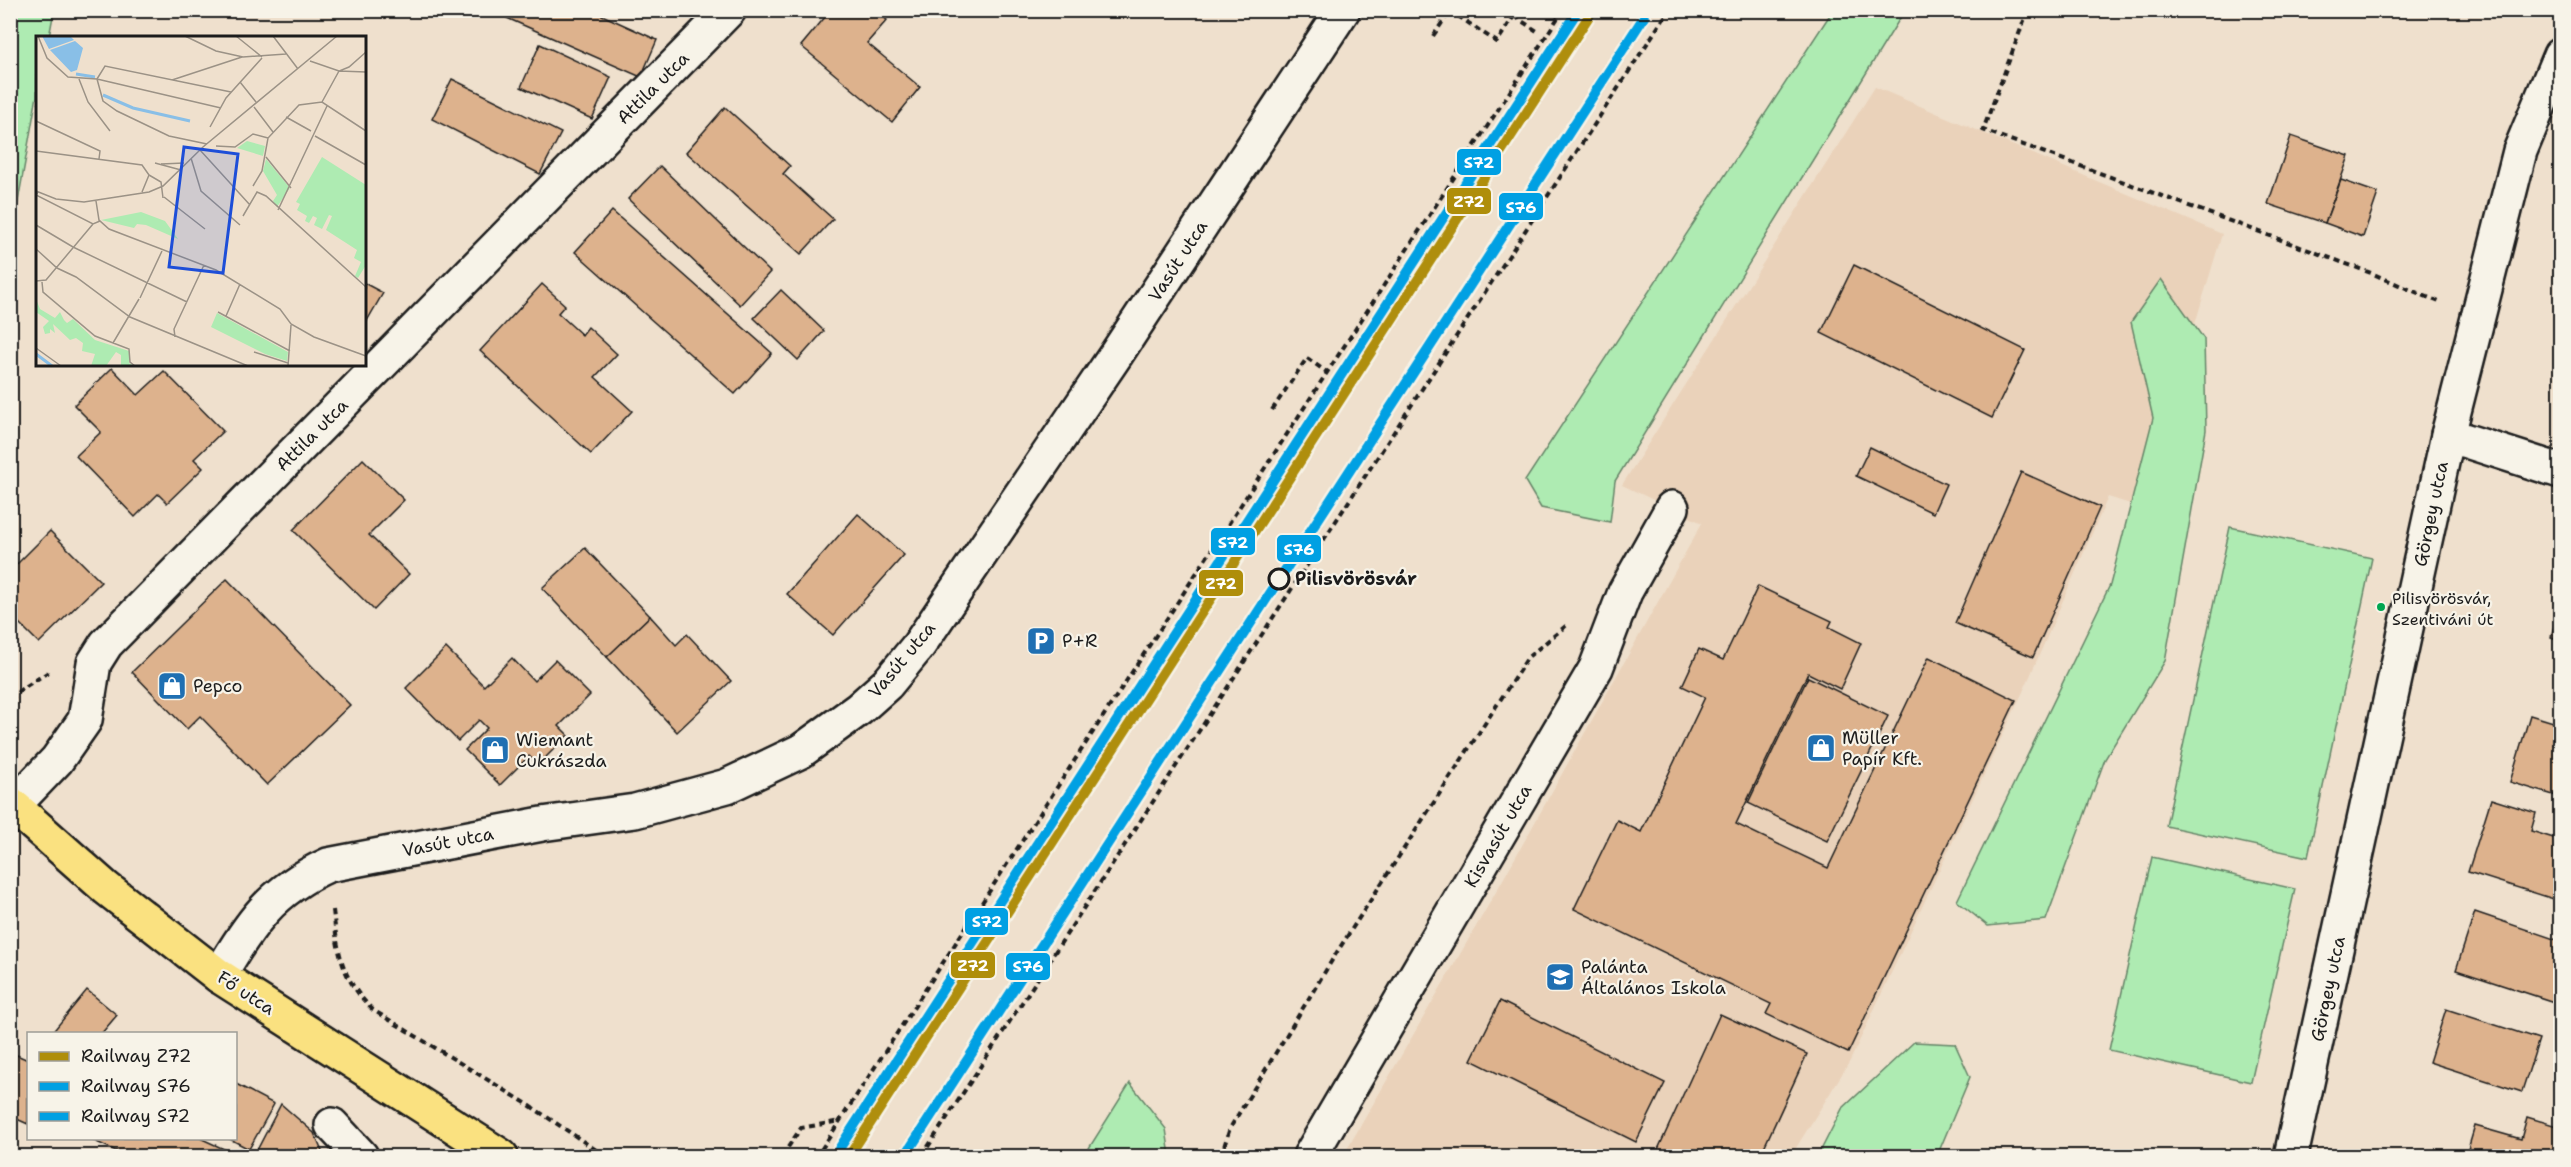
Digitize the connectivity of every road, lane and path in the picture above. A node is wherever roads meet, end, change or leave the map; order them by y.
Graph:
1 (1343, 10) edge
2 (1518, 10) edge
3 (1563, 10) edge
4 (1669, 10) edge
5 (2028, 10) edge
6 (1450, 11) edge
7 (725, 12) edge
8 (1514, 16) junction
9 (1537, 31) dead end
10 (1433, 36) dead end
11 (2560, 55) edge
12 (2424, 296) dead end
13 (1328, 373) junction
14 (1272, 410) dead end
15 (2448, 435) junction
16 (2560, 471) edge
17 (1672, 508) dead end
18 (1568, 625) dead end
19 (12, 805) edge
20 (328, 864) junction
21 (219, 976) junction
22 (840, 1121) junction
23 (332, 1125) dead end
24 (495, 1155) edge
25 (361, 1156) edge
26 (605, 1156) edge
27 (782, 1156) edge
28 (807, 1156) edge
29 (922, 1156) edge
30 (1221, 1156) edge
31 (1310, 1156) edge
32 (2291, 1156) edge

1 - 20 street, Vasút utca
2 - 8 path
3 - 13 path
4 - 29 path
5 - 12 path
6 - 8 path
6 - 10 path
7 - 19 street, Attila utca
8 - 9 path
11 - 15 street, Görgey utca
13 - 14 path
13 - 22 path
15 - 16 street
15 - 32 street, Görgey utca
17 - 31 street, Kisvasút utca
18 - 30 path
19 - 21 main road, Fő utca
20 - 21 street, Vasút utca
20 - 26 path
21 - 24 main road, Fő utca
22 - 27 path
22 - 28 path
23 - 25 street

